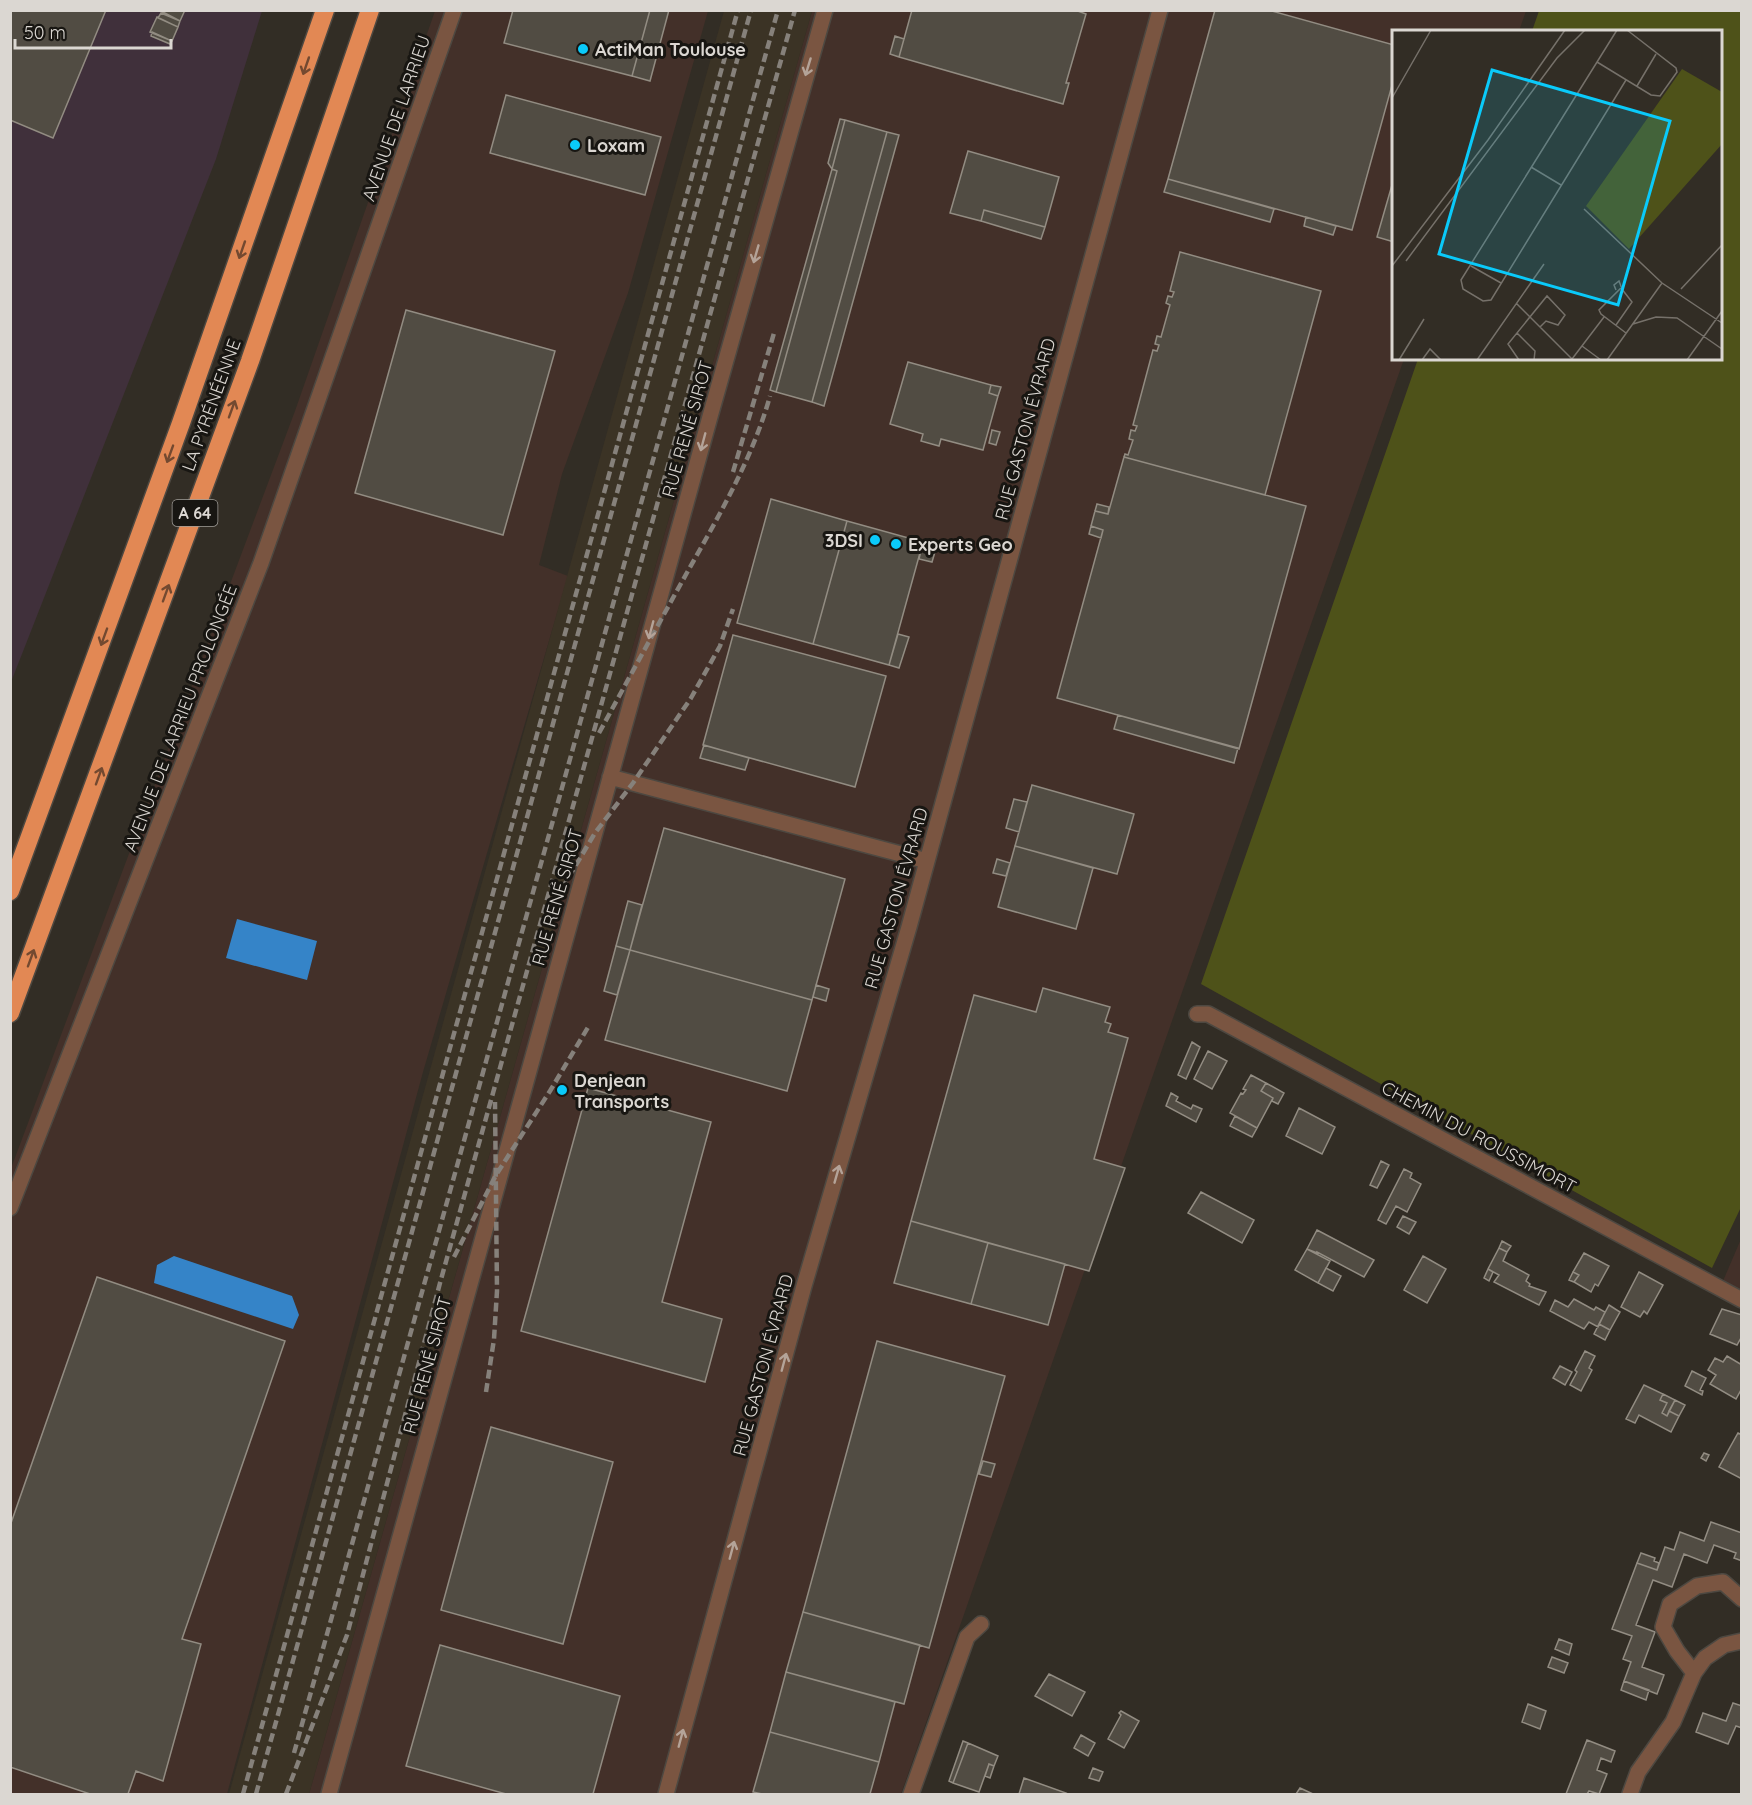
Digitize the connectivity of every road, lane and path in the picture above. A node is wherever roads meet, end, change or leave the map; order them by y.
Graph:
1 (325, 10) edge
2 (370, 10) edge
3 (454, 10) edge
4 (825, 10) edge
5 (1160, 10) edge
6 (375, 238) joint
7 (610, 777) junction
8 (927, 861) junction
9 (10, 891) edge
10 (10, 1013) edge
11 (1197, 1014) dead end
12 (10, 1208) edge
13 (1742, 1300) edge
14 (1742, 1599) edge
15 (981, 1624) dead end
16 (1742, 1641) edge
17 (1694, 1672) junction
18 (329, 1794) edge
19 (666, 1794) edge
20 (911, 1794) edge
21 (1630, 1794) edge

1 -> 9 highway, LA PYRÉNÉENNE / A 64
10 -> 2 highway, LA PYRÉNÉENNE / A 64
3 - 6 street, AVENUE DE LARRIEU
4 -> 7 street, RUE RENÉ SIROT
5 - 8 street, RUE GASTON ÉVRARD
6 - 12 street, AVENUE DE LARRIEU PROLONGÉE
7 - 8 street
7 - 18 street, RUE RENÉ SIROT
19 -> 8 street, RUE GASTON ÉVRARD
11 - 13 street, CHEMIN DU ROUSSIMORT
14 - 17 street
15 - 20 street
16 - 17 street
17 - 21 street

